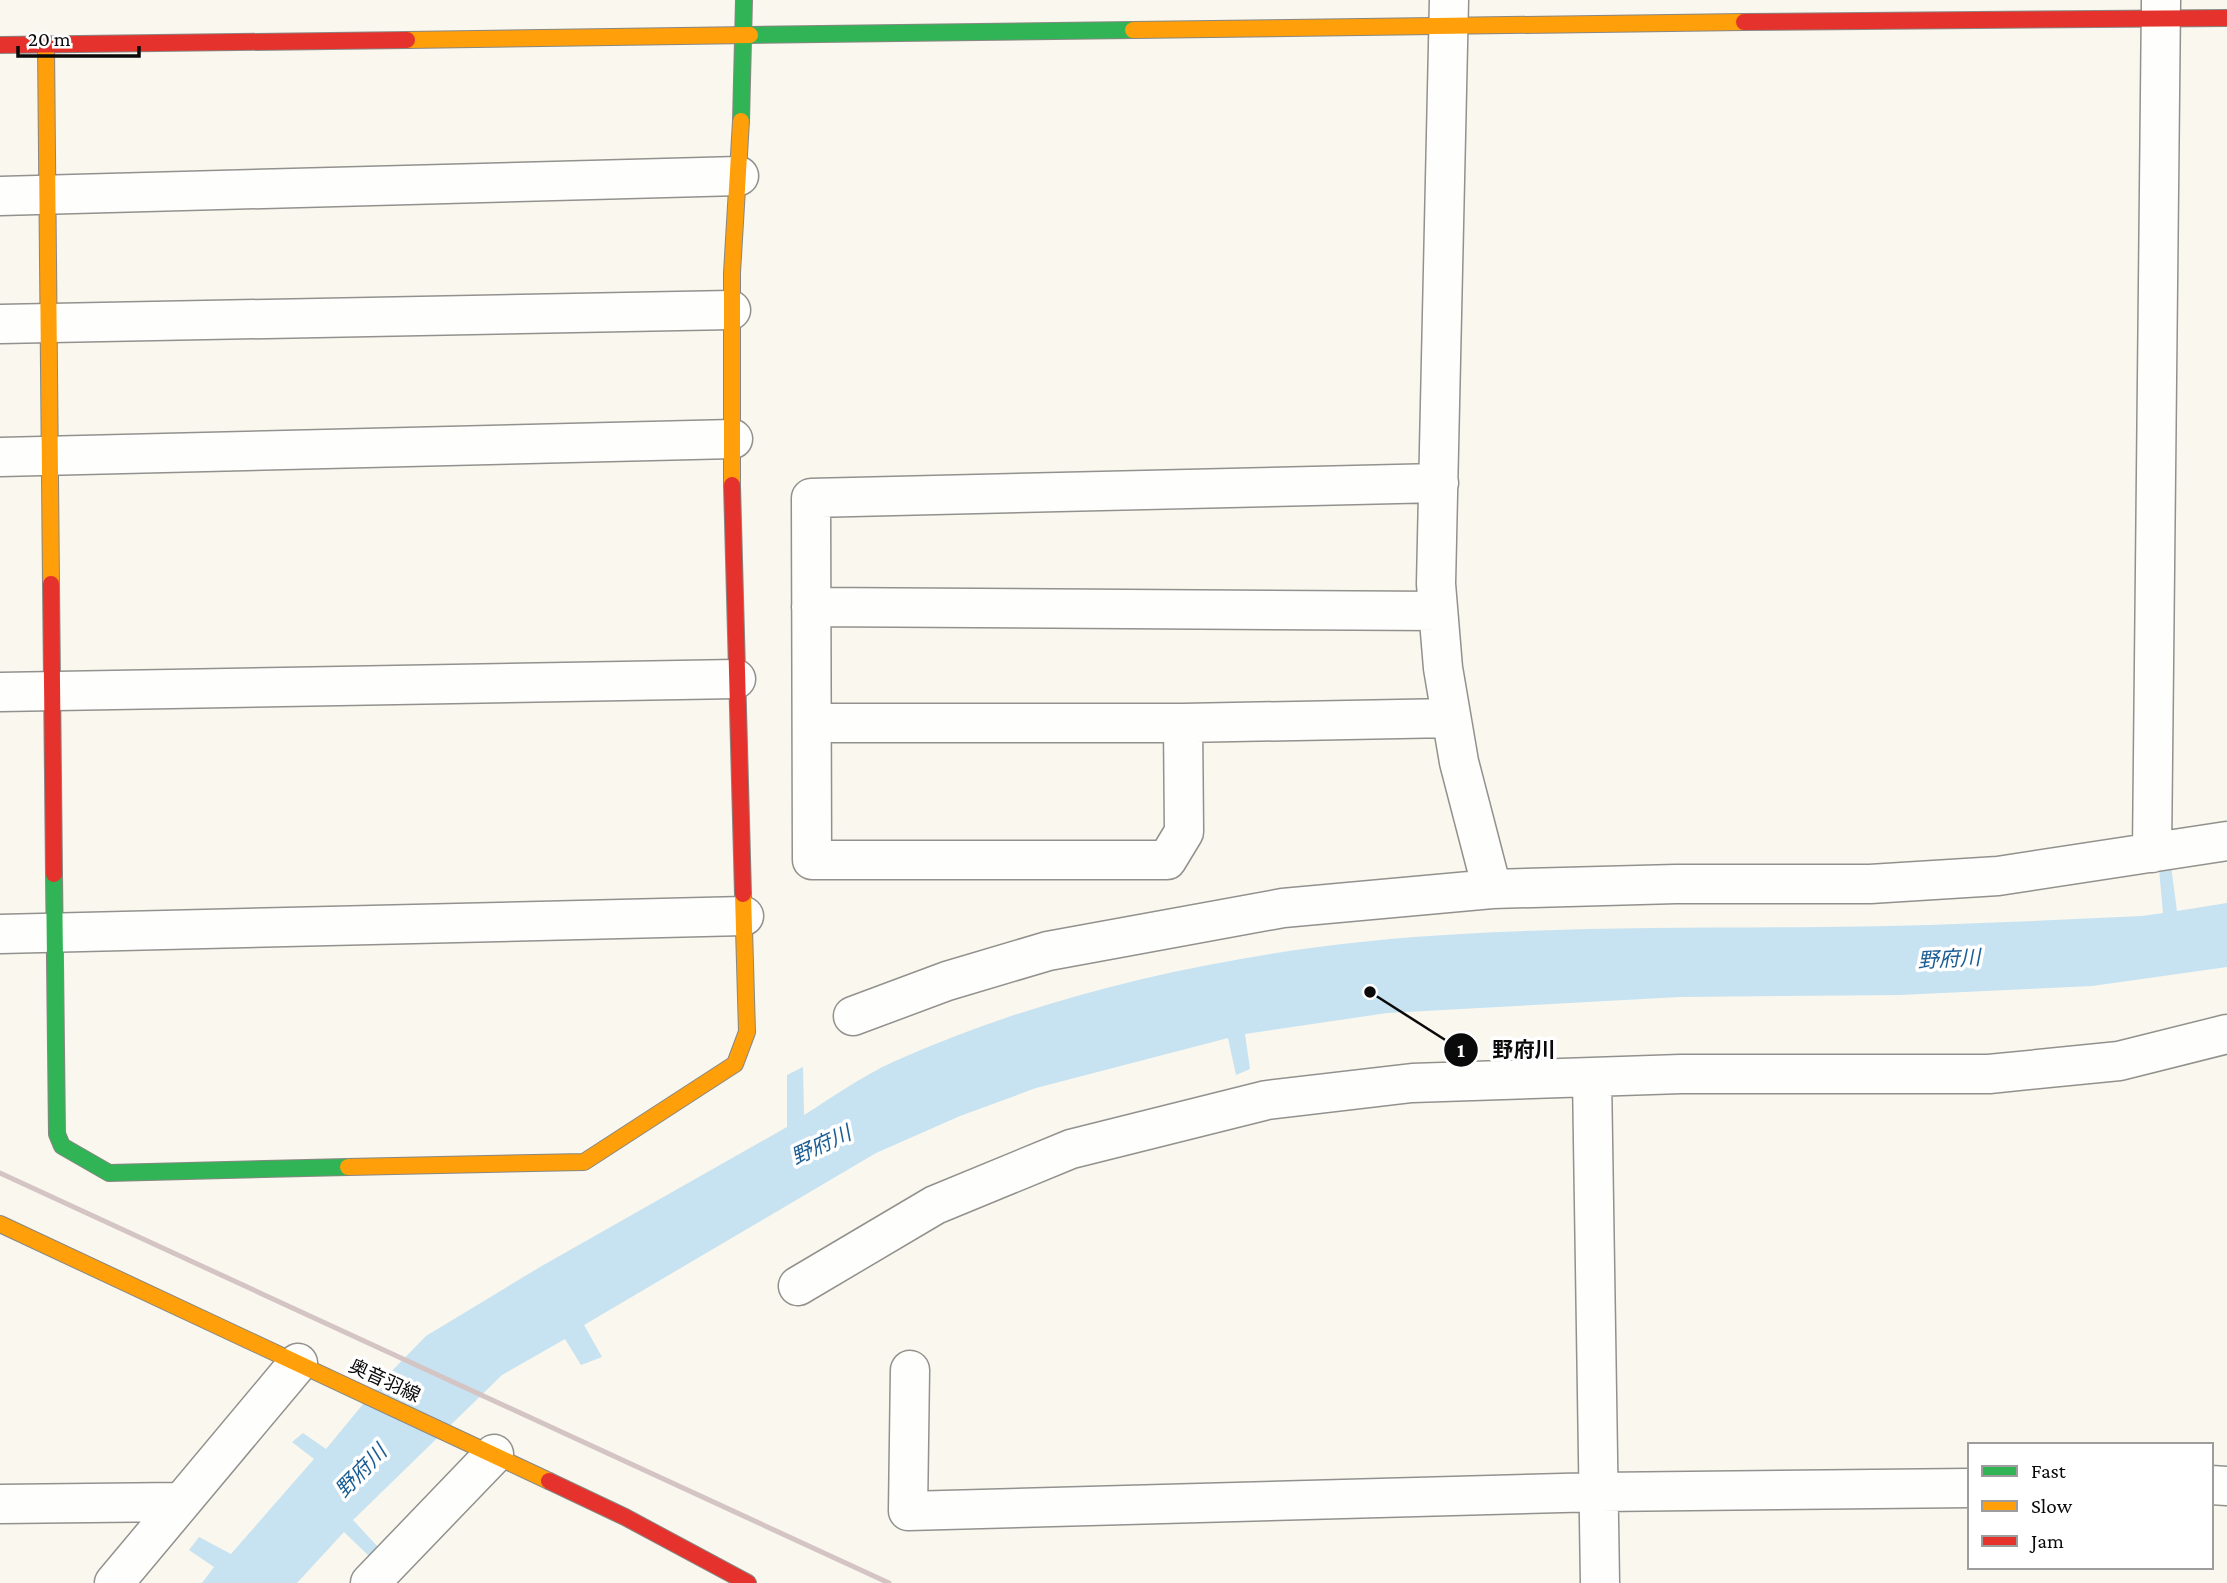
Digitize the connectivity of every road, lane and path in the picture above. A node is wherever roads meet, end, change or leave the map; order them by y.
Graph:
1 (744, 0) edge
2 (2161, 9) edge
3 (1449, 12) edge
4 (2227, 18) edge
5 (745, 38) junction
6 (0, 45) edge
7 (46, 45) junction
8 (739, 176) junction
9 (0, 196) edge
10 (46, 196) junction
11 (731, 310) junction
12 (48, 323) junction
13 (0, 324) edge
14 (733, 439) junction
15 (0, 457) edge
16 (48, 457) junction
17 (1439, 483) junction
18 (811, 607) junction
19 (1438, 611) junction
20 (736, 679) junction
21 (0, 692) edge
22 (51, 692) junction
23 (1451, 718) junction
24 (812, 723) junction
25 (1183, 723) junction
26 (2227, 841) edge
27 (2152, 853) junction
28 (1492, 889) junction
29 (744, 916) junction
30 (0, 934) edge
31 (54, 934) junction
32 (853, 1016) dead end
33 (2227, 1034) edge
34 (1592, 1077) junction
35 (0, 1224) edge
36 (798, 1286) dead end
37 (298, 1363) junction
38 (910, 1370) dead end
39 (494, 1454) junction
40 (1968, 1488) edge
41 (1600, 1492) junction
42 (179, 1502) junction
43 (0, 1504) edge
44 (114, 1583) edge
45 (370, 1583) edge
46 (748, 1583) edge
47 (1600, 1583) edge

1 - 5 street
2 - 3 street
2 - 4 street
2 - 27 street
3 - 5 street
3 - 17 street
5 - 7 street
5 - 8 street
6 - 7 street
7 - 10 street
8 - 10 street
8 - 11 street
9 - 10 street
10 - 12 street
11 - 12 street
11 - 14 street
12 - 13 street
12 - 16 street
14 - 16 street
14 - 20 street
15 - 16 street
16 - 22 street
17 - 18 street
17 - 19 street
18 - 19 street
18 - 24 street
19 - 23 street
20 - 22 street
20 - 29 street
21 - 22 street
22 - 31 street
23 - 25 street
23 - 28 street
24 - 25 street
24 - 25 street
26 - 27 street
27 - 28 street
28 - 32 street
29 - 31 street
29 - 31 street
30 - 31 street
33 - 34 street
34 - 36 street
34 - 41 street
35 - 37 street, 奥音羽線
37 - 39 street, 奥音羽線
37 - 42 street
38 - 41 street
39 - 45 street
39 - 46 street, 奥音羽線
40 - 41 street
41 - 47 street
42 - 43 street
42 - 44 street

